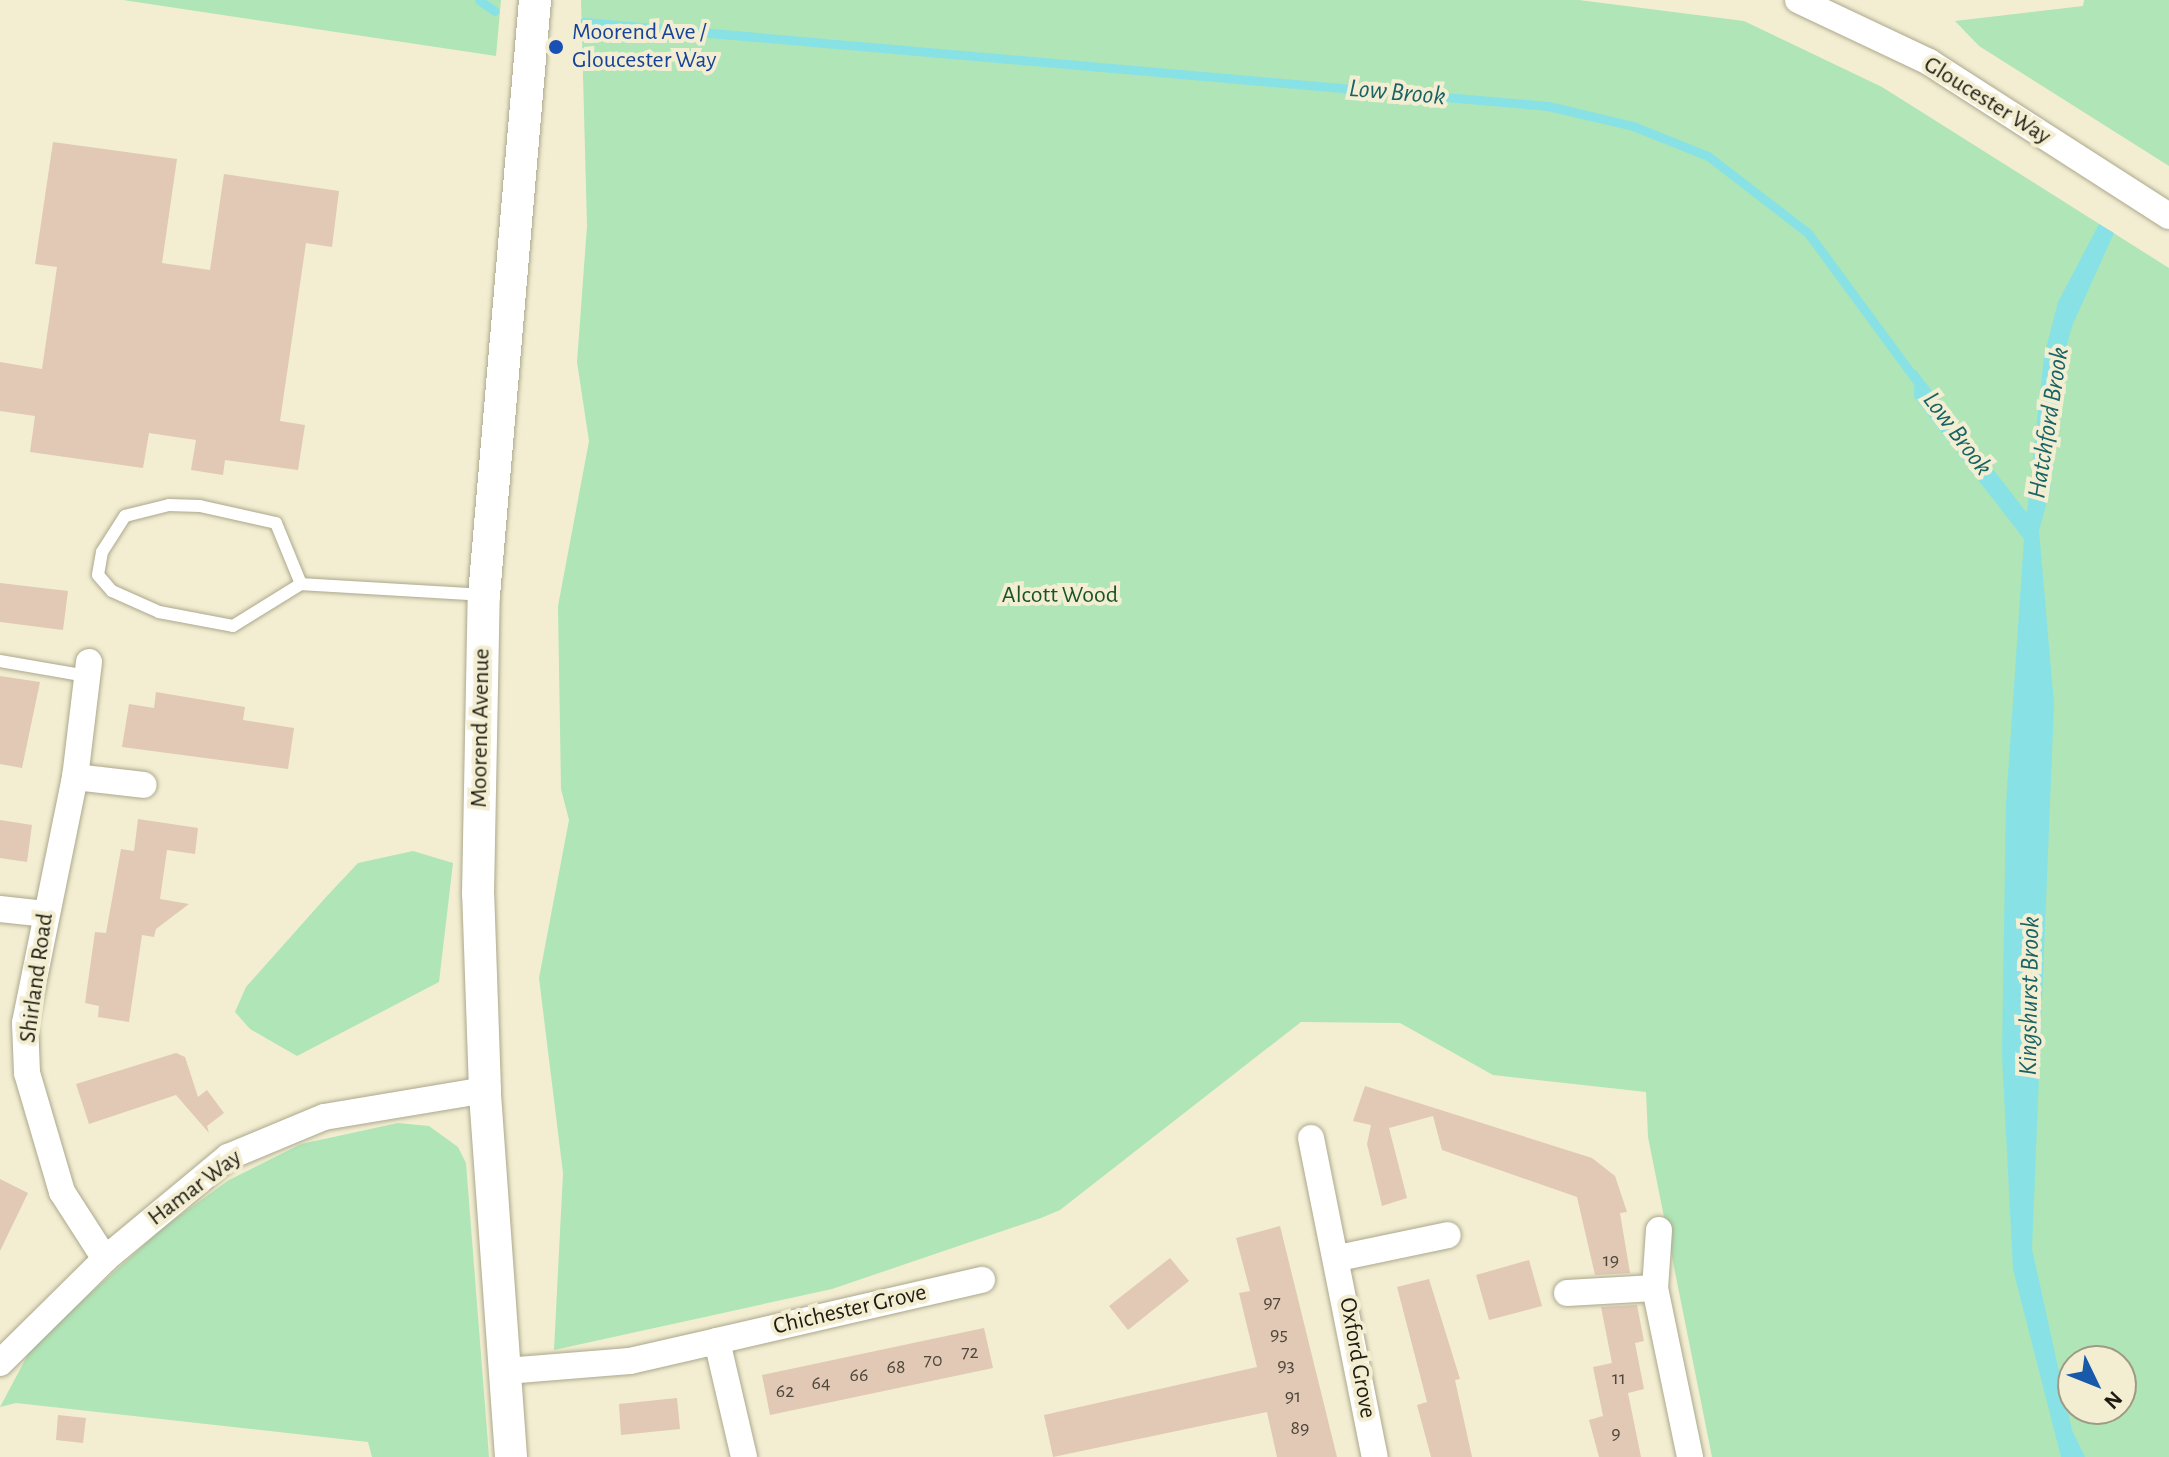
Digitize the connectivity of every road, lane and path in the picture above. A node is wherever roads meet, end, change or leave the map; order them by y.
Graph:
1 (535, 0) edge
2 (1807, 1) edge
3 (2169, 216) edge
4 (301, 584) junction
5 (484, 595) junction
6 (0, 661) edge
7 (88, 669) joint
8 (75, 777) junction
9 (144, 785) dead end
10 (0, 909) edge
11 (45, 914) junction
12 (485, 1090) junction
13 (1311, 1138) dead end
14 (1659, 1230) dead end
15 (1448, 1235) dead end
16 (1338, 1258) junction
17 (105, 1259) junction
18 (982, 1280) dead end
19 (1655, 1288) junction
20 (1567, 1293) dead end
21 (717, 1341) junction
22 (0, 1363) edge
23 (506, 1371) junction
24 (511, 1457) edge
25 (744, 1457) edge
26 (1375, 1457) edge
27 (1690, 1457) edge

1 - 5 street, Moorend Avenue
2 - 3 street, Gloucester Way
4 - 4 lane
4 - 5 lane
5 - 12 street, Moorend Avenue
6 - 7 lane
7 - 8 street, Shirland Road
8 - 9 street
8 - 11 street, Shirland Road
10 - 11 street
11 - 17 street, Shirland Road
12 - 17 street, Hamar Way
12 - 23 street, Moorend Avenue
13 - 16 street, Oxford Grove
14 - 19 street
15 - 16 street
16 - 26 street, Oxford Grove
17 - 22 street, Hamar Way
18 - 21 street, Chichester Grove
19 - 20 street
19 - 27 street
21 - 23 street, Chichester Grove
21 - 25 street
23 - 24 street, Moorend Avenue

